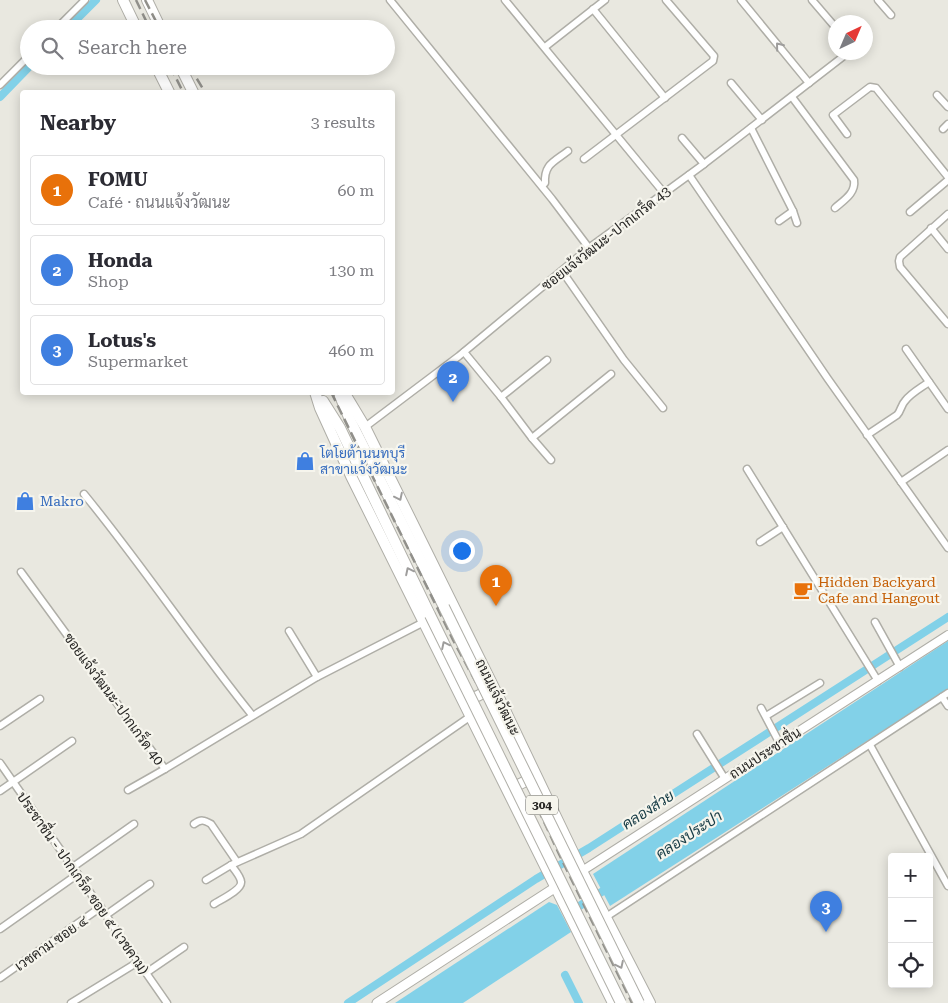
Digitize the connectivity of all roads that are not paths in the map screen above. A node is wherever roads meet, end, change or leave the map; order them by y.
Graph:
1 (85, 0) edge
2 (123, 0) edge
3 (147, 0) edge
4 (390, 0) edge
5 (505, 0) edge
6 (605, 0) edge
7 (666, 0) edge
8 (741, 0) edge
9 (812, 0) edge
10 (878, 0) edge
11 (593, 10) junction
12 (891, 15) dead end
13 (828, 19) edge
14 (65, 20) edge
15 (133, 20) edge
16 (157, 20) edge
17 (545, 47) junction
18 (839, 60) edge
19 (20, 65) edge
20 (160, 75) edge
21 (184, 75) edge
22 (731, 83) dead end
23 (810, 83) junction
24 (0, 84) edge
25 (168, 90) edge
26 (192, 90) edge
27 (937, 95) dead end
28 (792, 97) junction
29 (665, 98) junction
30 (948, 107) edge
31 (762, 120) junction
32 (751, 128) junction
33 (616, 134) junction
34 (847, 134) dead end
35 (682, 138) dead end
36 (568, 151) dead end
37 (584, 159) dead end
38 (704, 164) junction
39 (689, 175) junction
40 (948, 179) edge
41 (542, 186) junction
42 (664, 193) junction
43 (835, 208) dead end
44 (793, 211) junction
45 (910, 212) dead end
46 (948, 214) edge
47 (779, 221) dead end
48 (797, 224) dead end
49 (931, 228) junction
50 (589, 248) junction
51 (948, 249) edge
52 (562, 271) junction
53 (948, 324) edge
54 (906, 350) dead end
55 (464, 352) junction
56 (547, 360) dead end
57 (611, 374) dead end
58 (929, 382) junction
59 (318, 395) edge
60 (340, 395) edge
61 (346, 395) edge
62 (501, 396) junction
63 (663, 408) dead end
64 (948, 409) edge
65 (365, 427) junction
66 (867, 435) junction
67 (532, 438) junction
68 (948, 450) edge
69 (551, 460) dead end
70 (747, 469) dead end
71 (901, 482) junction
72 (84, 494) dead end
73 (783, 527) junction
74 (760, 542) dead end
75 (948, 548) edge
76 (20, 572) dead end
77 (427, 618) junction
78 (875, 622) dead end
79 (288, 631) dead end
80 (948, 635) edge
81 (898, 663) junction
82 (876, 677) junction
83 (317, 678) junction
84 (488, 678) junction
85 (820, 683) dead end
86 (458, 691) junction
87 (945, 695) edge
88 (40, 699) dead end
89 (503, 706) junction
90 (948, 706) edge
91 (761, 708) dead end
92 (252, 715) junction
93 (766, 716) junction
94 (472, 719) junction
95 (0, 726) edge
96 (697, 734) dead end
97 (778, 740) junction
98 (72, 741) dead end
99 (870, 745) junction
100 (0, 763) edge
101 (165, 769) junction
102 (536, 776) junction
103 (723, 776) junction
104 (13, 782) junction
105 (128, 790) dead end
106 (508, 790) junction
107 (0, 791) edge
108 (134, 824) dead end
109 (194, 824) dead end
110 (234, 863) junction
111 (73, 867) junction
112 (582, 871) junction
113 (78, 874) junction
114 (206, 880) dead end
115 (150, 884) dead end
116 (948, 886) edge
117 (556, 888) junction
118 (214, 904) dead end
119 (101, 908) junction
120 (106, 915) junction
121 (606, 917) junction
122 (0, 929) edge
123 (184, 947) dead end
124 (138, 962) junction
125 (146, 973) junction
126 (0, 978) edge
127 (72, 1003) edge
128 (167, 1003) edge
129 (377, 1003) edge
130 (613, 1003) edge
131 (621, 1003) edge
132 (647, 1003) edge

1 - 14 street
2 - 15 main road
3 - 16 main road
4 - 41 street
5 - 17 street
6 - 11 street
7 - 29 street
23 -> 8 street
9 - 13 street
10 - 12 street
11 - 17 street
11 - 29 street
17 - 33 street
18 - 23 street, ซอยแจ้งวัฒนะ-ปากเกร็ด 43
19 - 24 street
20 - 25 main road
21 - 26 main road
22 - 31 street
23 - 28 street, ซอยแจ้งวัฒนะ-ปากเกร็ด 43
27 - 30 street
28 - 31 street, ซอยแจ้งวัฒนะ-ปากเกร็ด 43
28 - 43 street
29 - 33 street
31 - 32 street, ซอยแจ้งวัฒนะ-ปากเกร็ด 43
32 - 38 street, ซอยแจ้งวัฒนะ-ปากเกร็ด 43
32 - 44 street
33 - 37 street
33 - 42 street
34 - 40 street
35 - 38 street
36 - 41 street
38 - 39 street, ซอยแจ้งวัฒนะ-ปากเกร็ด 43
39 - 42 street, ซอยแจ้งวัฒนะ-ปากเกร็ด 43
39 - 66 street
40 - 45 street
41 - 50 street
42 - 50 street, ซอยแจ้งวัฒนะ-ปากเกร็ด 43
44 - 47 street
44 - 48 street
46 - 49 street
49 - 51 street
49 - 53 street
50 - 52 street, ซอยแจ้งวัฒนะ-ปากเกร็ด 43
52 - 55 street, ซอยแจ้งวัฒนะ-ปากเกร็ด 43
52 - 63 street
54 - 58 street
55 - 62 street
55 - 65 street, ซอยแจ้งวัฒนะ-ปากเกร็ด 43
56 - 62 street
57 - 67 street
58 - 64 street
58 - 66 street
77 -> 59 main road, ถนนแจ้งวัฒนะ / 304
60 -> 132 main road, ถนนแจ้งวัฒนะ / 304, bridge
61 - 65 main road, ถนนแจ้งวัฒนะ / 304
62 - 67 street
65 -> 84 main road, ถนนแจ้งวัฒนะ / 304
66 - 71 street
67 - 69 street
68 - 71 street
70 - 73 street
71 - 75 street
72 - 92 street
73 - 74 street
73 - 82 street
76 - 101 street, ซอยแจ้งวัฒนะ-ปากเกร็ด 40
77 - 83 street, ซอยแจ้งวัฒนะ-ปากเกร็ด 40
77 - 86 main road, ถนนแจ้งวัฒนะ / 304
131 -> 77 main road, ถนนแจ้งวัฒนะ / 304, bridge
78 - 81 street
79 - 83 street
80 - 81 street, ถนนประชาชื่น
81 - 82 street, ถนนประชาชื่น
82 - 97 street, ถนนประชาชื่น
83 - 92 street, ซอยแจ้งวัฒนะ-ปากเกร็ด 40
84 - 86 main road
84 - 89 main road, ถนนแจ้งวัฒนะ / 304
85 - 93 street
86 - 94 main road, ถนนแจ้งวัฒนะ / 304
87 - 90 street
87 - 99 street
88 - 95 street
89 - 94 main road
89 - 102 main road, ถนนแจ้งวัฒนะ / 304
91 - 93 street
92 - 101 street, ซอยแจ้งวัฒนะ-ปากเกร็ด 40
93 - 97 street
94 - 106 main road, ถนนแจ้งวัฒนะ / 304
94 - 110 street
96 - 103 street
97 - 103 street, ถนนประชาชื่น
98 - 104 street
99 - 116 street
99 - 121 street
100 - 104 street, ประชาชื่น - ปากเกร็ด ซอย ๕ (เวชคาม)
101 - 105 street
102 - 106 main road
102 - 112 main road, ถนนแจ้งวัฒนะ / 304
103 - 112 street, ถนนประชาชื่น
104 - 107 street
104 - 111 street, ประชาชื่น - ปากเกร็ด ซอย ๕ (เวชคาม)
106 - 117 main road, ถนนแจ้งวัฒนะ / 304
108 - 111 street
109 - 110 street
110 - 114 street
110 - 118 street
111 - 113 street, ประชาชื่น - ปากเกร็ด ซอย ๕ (เวชคาม)
112 - 121 main road, ถนนแจ้งวัฒนะ / 304
113 - 119 street, ประชาชื่น - ปากเกร็ด ซอย ๕ (เวชคาม)
113 - 122 street
115 - 120 street
117 - 129 main road
117 - 130 main road, ถนนแจ้งวัฒนะ / 304
119 - 120 street, ประชาชื่น - ปากเกร็ด ซอย ๕ (เวชคาม)
119 - 126 street, เวชคาม ซอย ๔
120 - 124 street, ประชาชื่น - ปากเกร็ด ซอย ๕ (เวชคาม)
121 - 132 main road, ถนนแจ้งวัฒนะ / 304
123 - 125 street
124 - 125 street, ประชาชื่น - ปากเกร็ด ซอย ๕ (เวชคาม)
124 - 127 street
125 - 128 street, ประชาชื่น - ปากเกร็ด ซอย ๕ (เวชคาม)

